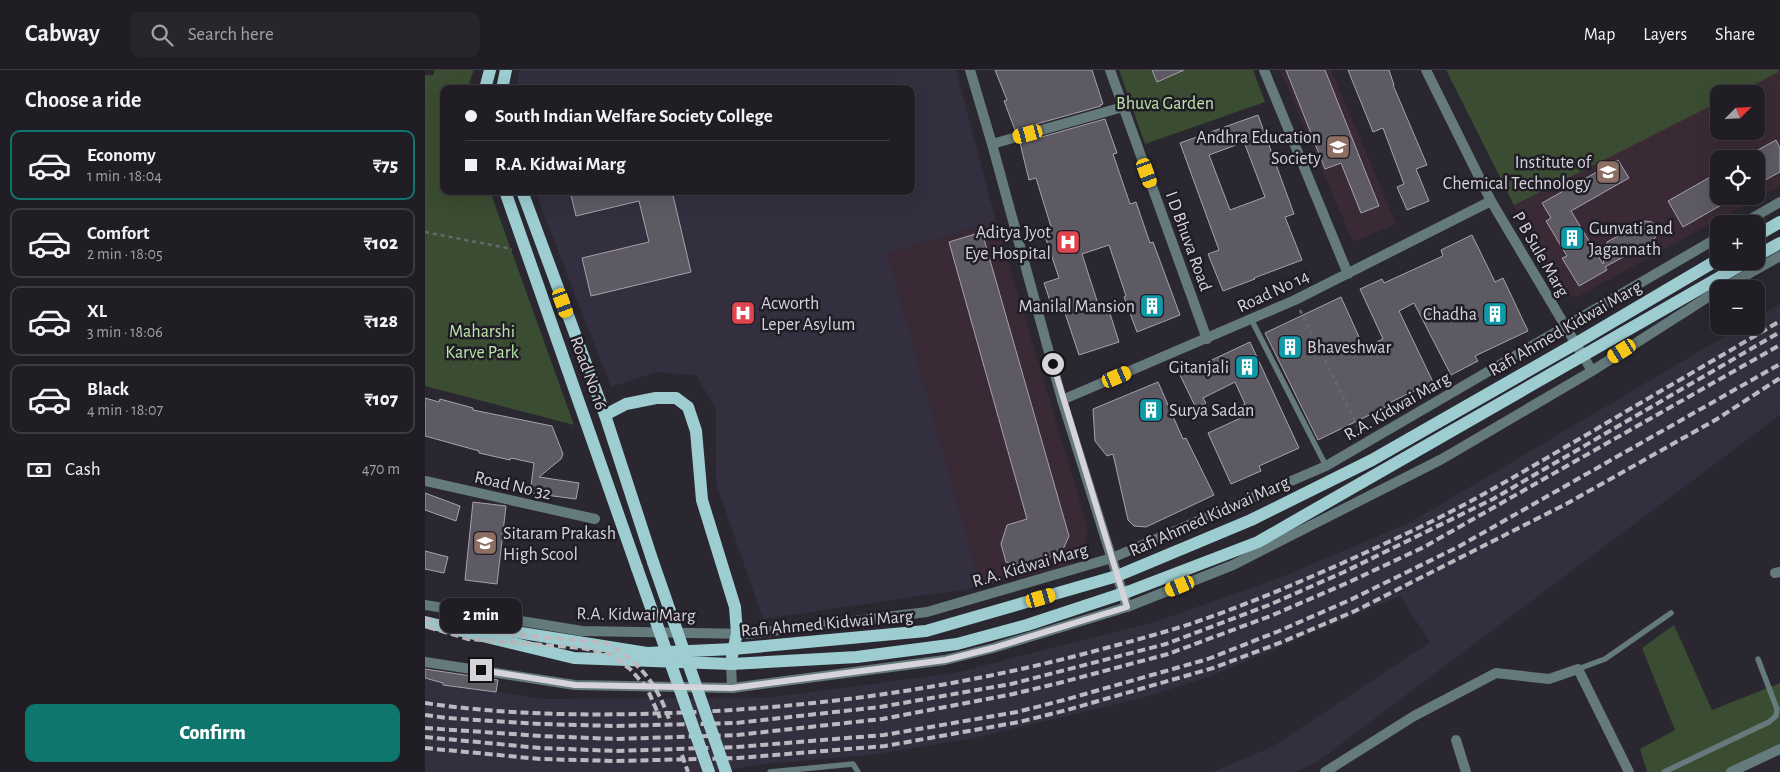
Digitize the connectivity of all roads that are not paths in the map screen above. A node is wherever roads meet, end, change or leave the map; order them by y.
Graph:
1 (489, 70) edge
2 (506, 70) edge
3 (970, 70) edge
4 (1110, 70) edge
5 (1264, 70) edge
6 (1426, 70) edge
7 (486, 85) edge
8 (503, 85) edge
9 (1123, 107) junction
10 (992, 144) junction
11 (506, 195) edge
12 (523, 195) edge
13 (1491, 201) junction
14 (1780, 202) edge
15 (1758, 215) edge
16 (1780, 222) edge
17 (1765, 231) edge
18 (1710, 242) edge
19 (1780, 243) edge
20 (1765, 251) edge
21 (1780, 256) edge
22 (1710, 263) edge
23 (1732, 270) edge
24 (1348, 274) junction
25 (1738, 280) edge
26 (1710, 296) edge
27 (1251, 319) junction
28 (1565, 327) junction
29 (1207, 339) junction
30 (1575, 344) junction
31 (1581, 355) junction
32 (1592, 371) junction
33 (1063, 400) junction
34 (605, 415) junction
35 (1325, 466) junction
36 (425, 481) edge
37 (595, 519) dead end
38 (1112, 558) junction
39 (1117, 576) junction
40 (1123, 594) junction
41 (425, 605) edge
42 (1127, 607) junction
43 (1671, 614) dead end
44 (425, 615) edge
45 (425, 622) edge
46 (737, 633) junction
47 (733, 649) junction
48 (1758, 660) dead end
49 (425, 662) edge
50 (731, 664) junction
51 (1578, 669) junction
52 (732, 688) junction
53 (1456, 740) dead end
54 (1780, 749) edge
55 (709, 772) edge
56 (726, 772) edge
57 (770, 772) edge
58 (858, 772) edge
59 (1327, 772) edge
60 (1466, 772) edge
61 (1629, 772) edge
62 (1663, 772) edge
63 (1731, 772) edge

1 - 7 main road
2 - 8 main road
3 - 10 street
4 - 9 street, I D Bhuva Road
5 - 24 street
6 - 13 street, P B Sule Marg
9 - 10 street
9 - 29 street, I D Bhuva Road
10 - 33 street
11 - 55 main road, Road No 16, bridge
12 - 34 main road, Road No 16
13 - 24 street, Road No 14
13 - 28 street, P B Sule Marg
14 - 15 street
16 - 17 main road
18 - 28 street, R.A. Kidwai Marg
19 - 20 main road
21 - 25 street
22 - 30 main road, Rafi Ahmed Kidwai Marg
23 - 31 main road
24 - 27 street, Road No 14
26 - 32 street
27 - 29 street, Road No 14
27 - 35 lane
28 - 30 street, P B Sule Marg
28 - 35 street, R.A. Kidwai Marg
29 - 33 street, Road No 14
30 - 31 street, P B Sule Marg
30 - 39 main road, Rafi Ahmed Kidwai Marg
31 - 32 street, P B Sule Marg
31 - 40 main road
32 - 42 street
33 - 38 street
34 - 46 main road
34 - 56 main road, Road No 16, bridge
35 - 38 street, R.A. Kidwai Marg
36 - 37 street, Road No 32
38 - 39 street
38 - 46 street, R.A. Kidwai Marg
39 - 40 street
39 - 47 main road, Rafi Ahmed Kidwai Marg
40 - 42 street
40 - 50 main road
41 - 46 street, R.A. Kidwai Marg
42 - 52 street
43 - 51 lane
44 - 47 main road, Rafi Ahmed Kidwai Marg
45 - 50 main road
46 - 47 main road
47 - 50 main road
48 - 62 lane
49 - 52 street
50 - 52 street
51 - 59 street
51 - 61 street
53 - 60 street
54 - 63 street
57 - 58 lane

